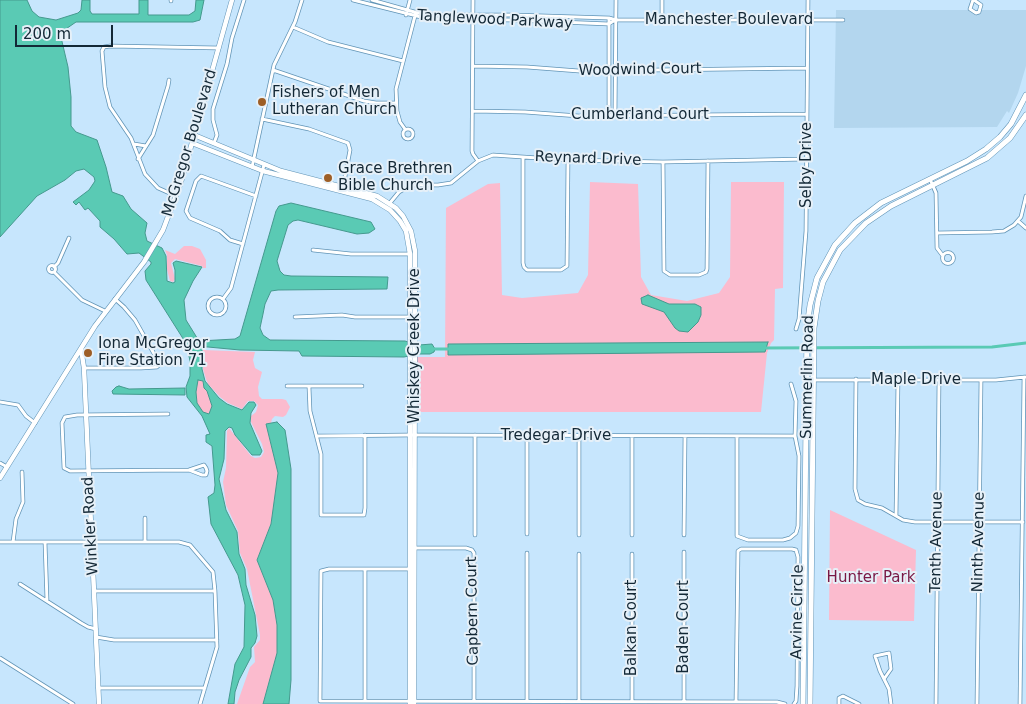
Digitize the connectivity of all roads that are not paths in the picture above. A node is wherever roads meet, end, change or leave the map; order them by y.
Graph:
1 (232, 0) edge
2 (244, 0) edge
3 (302, 0) edge
4 (353, 0) edge
5 (372, 0) edge
6 (410, 0) edge
7 (472, 0) edge
8 (616, 0) edge
9 (662, 0) edge
10 (808, 0) edge
11 (408, 10) junction
12 (416, 12) junction
13 (406, 15) junction
14 (472, 15) junction
15 (519, 15) junction
16 (416, 17) junction
17 (564, 18) junction
18 (609, 18) junction
19 (472, 20) junction
20 (616, 20) junction
21 (662, 20) junction
22 (808, 20) junction
23 (843, 20) dead end
24 (519, 21) junction
25 (564, 23) junction
26 (609, 24) junction
27 (293, 27) junction
28 (219, 48) junction
29 (403, 61) junction
30 (474, 66) junction
31 (808, 68) junction
32 (273, 70) junction
33 (609, 72) junction
34 (616, 72) junction
35 (169, 80) dead end
36 (1026, 95) edge
37 (396, 103) junction
38 (473, 111) junction
39 (807, 114) junction
40 (1026, 115) edge
41 (609, 116) junction
42 (615, 116) junction
43 (262, 119) junction
44 (405, 129) dead end
45 (194, 135) junction
46 (192, 143) junction
47 (214, 143) junction
48 (134, 144) junction
49 (146, 146) junction
50 (523, 157) junction
51 (138, 159) junction
52 (807, 159) junction
53 (254, 160) junction
54 (568, 160) junction
55 (478, 161) junction
56 (708, 161) junction
57 (663, 162) junction
58 (252, 167) junction
59 (264, 168) junction
60 (930, 179) junction
61 (934, 186) junction
62 (343, 189) junction
63 (256, 196) junction
64 (1026, 196) edge
65 (177, 197) junction
66 (388, 205) junction
67 (1018, 221) junction
68 (1026, 228) edge
69 (937, 232) junction
70 (69, 238) dead end
71 (243, 244) junction
72 (314, 250) dead end
73 (413, 254) junction
74 (943, 256) dead end
75 (54, 267) junction
76 (54, 272) junction
77 (115, 298) junction
78 (223, 299) junction
79 (105, 311) junction
80 (294, 317) dead end
81 (412, 317) junction
82 (796, 330) dead end
83 (81, 349) junction
84 (84, 368) junction
85 (1025, 378) edge
86 (807, 380) junction
87 (814, 380) junction
88 (856, 380) junction
89 (898, 380) junction
90 (939, 380) junction
91 (981, 380) junction
92 (791, 384) dead end
93 (287, 386) dead end
94 (362, 386) dead end
95 (309, 387) junction
96 (0, 402) edge
97 (168, 414) dead end
98 (86, 415) junction
99 (35, 423) junction
100 (365, 435) junction
101 (412, 435) junction
102 (475, 435) junction
103 (527, 435) junction
104 (317, 436) junction
105 (579, 436) junction
106 (632, 436) junction
107 (684, 436) junction
108 (737, 436) junction
109 (795, 436) junction
110 (0, 463) edge
111 (7, 468) junction
112 (189, 470) junction
113 (89, 471) junction
114 (22, 472) dead end
115 (0, 478) edge
116 (1025, 486) edge
117 (896, 516) junction
118 (145, 518) dead end
119 (937, 522) junction
120 (979, 522) junction
121 (1023, 522) junction
122 (527, 534) dead end
123 (475, 535) dead end
124 (579, 535) dead end
125 (632, 535) dead end
126 (684, 535) dead end
127 (0, 542) edge
128 (13, 542) junction
129 (45, 542) junction
130 (92, 542) junction
131 (145, 542) junction
132 (414, 548) junction
133 (684, 552) dead end
134 (527, 553) dead end
135 (579, 554) dead end
136 (632, 554) dead end
137 (365, 569) junction
138 (412, 569) junction
139 (20, 584) dead end
140 (94, 591) junction
141 (214, 591) junction
142 (1024, 598) edge
143 (47, 601) junction
144 (96, 628) junction
145 (96, 637) junction
146 (217, 640) junction
147 (0, 658) edge
148 (884, 679) junction
149 (98, 688) junction
150 (204, 688) junction
151 (365, 700) junction
152 (474, 700) junction
153 (527, 701) junction
154 (579, 701) junction
155 (632, 701) junction
156 (412, 702) edge
157 (684, 702) junction
158 (736, 702) junction
159 (73, 704) edge
160 (99, 704) edge
161 (200, 704) edge
162 (786, 704) edge
163 (794, 704) edge
164 (803, 704) edge
165 (810, 704) edge
166 (839, 704) edge
167 (859, 704) edge
168 (890, 704) edge
169 (936, 704) edge
170 (977, 704) edge
171 (1020, 704) edge

1 - 28 street, McGregor Boulevard
2 - 47 street
3 - 27 street
4 - 13 street, Tanglewood Parkway
5 - 11 street, Tanglewood Parkway
6 - 11 street
7 - 14 street
8 - 20 street
9 - 21 street
10 - 22 street, Selby Drive
11 - 12 street, Tanglewood Parkway
11 - 13 street
12 - 14 street, Tanglewood Parkway
12 - 16 street
13 - 16 street, Tanglewood Parkway
14 - 15 street, Tanglewood Parkway
14 - 19 street
15 - 17 street, Tanglewood Parkway
15 - 24 street
16 - 19 street, Tanglewood Parkway
16 - 29 street
17 - 18 street, Tanglewood Parkway
17 - 25 street
18 - 20 street, Tanglewood Parkway
18 - 26 street
19 - 24 street, Tanglewood Parkway
19 - 30 street
20 - 21 street, Manchester Boulevard
20 - 26 street
20 - 34 street
21 - 22 street, Manchester Boulevard
22 - 23 street, Manchester Boulevard
22 - 31 street, Selby Drive
24 - 25 street, Tanglewood Parkway
25 - 26 street, Tanglewood Parkway
26 - 33 street
27 - 29 street
27 - 32 street
28 - 45 street, McGregor Boulevard
28 - 48 street
29 - 37 street
30 - 33 street, Woodwind Court
30 - 38 street
31 - 34 street, Woodwind Court
31 - 39 street, Selby Drive
32 - 37 street
32 - 43 street
33 - 34 street, Woodwind Court
33 - 41 street
34 - 42 street
35 - 49 street
36 - 60 main road, Summerlin Road
37 - 44 street
38 - 41 street, Cumberland Court
38 - 55 street
39 - 42 street, Cumberland Court
39 - 52 street, Selby Drive
40 - 61 main road, Summerlin Road
41 - 42 street, Cumberland Court
43 - 53 street
43 - 62 street
45 - 46 street, McGregor Boulevard
45 - 47 street, Whiskey Creek Drive
46 - 58 street, Whiskey Creek Drive
46 - 65 street, McGregor Boulevard
47 - 53 street, Whiskey Creek Drive
48 - 49 street
48 - 51 street
49 - 51 street
50 - 54 street, Reynard Drive
50 - 54 street
50 - 55 street, Reynard Drive
51 - 65 street
52 - 56 street, Reynard Drive
52 - 82 street, Selby Drive
53 - 58 street
53 - 59 street, Whiskey Creek Drive
54 - 57 street, Reynard Drive
55 - 66 street, Reynard Drive
56 - 57 street, Reynard Drive
56 - 57 street
58 - 59 street, Whiskey Creek Drive
59 - 62 street, Whiskey Creek Drive
59 - 63 street
60 - 61 street
60 - 86 main road, Summerlin Road
61 - 69 street
61 - 87 main road, Summerlin Road
62 - 66 street, Whiskey Creek Drive
63 - 71 street
63 - 71 street
64 - 67 street
65 - 77 street, McGregor Boulevard
66 - 73 street, Whiskey Creek Drive
67 - 68 street
67 - 69 street
69 - 74 street
70 - 75 street
71 - 78 street
72 - 73 street
73 - 81 street, Whiskey Creek Drive
75 - 76 street
75 - 76 street
76 - 79 street
77 - 79 street, McGregor Boulevard
77 - 84 street
78 - 78 street
79 - 83 street, McGregor Boulevard
80 - 81 street
81 - 101 street, Whiskey Creek Drive
83 - 84 street, Winkler Road
83 - 99 street, McGregor Boulevard
84 - 98 street, Winkler Road
85 - 91 street, Maple Drive
85 - 116 street
86 - 87 street, Maple Drive
86 - 164 main road, Summerlin Road
87 - 88 street, Maple Drive
87 - 165 main road, Summerlin Road
88 - 89 street, Maple Drive
88 - 117 street
89 - 90 street, Maple Drive
89 - 117 street
90 - 91 street, Maple Drive
90 - 119 street, Tenth Avenue
91 - 120 street, Ninth Avenue
92 - 109 street
93 - 95 street
94 - 95 street
95 - 104 street
96 - 99 street
97 - 98 street
98 - 113 street, Winkler Road
98 - 113 street
99 - 111 street, McGregor Boulevard
100 - 101 street, Tredegar Drive
100 - 104 street, Tredegar Drive
100 - 104 street
101 - 102 street, Tredegar Drive
101 - 132 street, Whiskey Creek Drive
101 - 138 street, Whiskey Creek Drive
102 - 103 street, Tredegar Drive
102 - 123 street
103 - 105 street, Tredegar Drive
103 - 122 street
105 - 106 street, Tredegar Drive
105 - 124 street
106 - 107 street, Tredegar Drive
106 - 125 street
107 - 108 street, Tredegar Drive
107 - 126 street
108 - 109 street, Tredegar Drive
108 - 109 street
110 - 111 street
111 - 115 street, McGregor Boulevard
112 - 112 street
112 - 113 street
113 - 130 street, Winkler Road
114 - 128 street
116 - 121 street
117 - 119 street
118 - 131 street
119 - 120 street
119 - 169 street, Tenth Avenue
120 - 121 street
120 - 170 street, Ninth Avenue
121 - 142 street
127 - 128 street
128 - 129 street
129 - 130 street
129 - 143 street
130 - 131 street
130 - 140 street, Winkler Road
131 - 141 street
132 - 138 street, Whiskey Creek Drive
132 - 152 street, Capbern Court
133 - 157 street, Baden Court
134 - 153 street
135 - 154 street
136 - 155 street, Balkan Court
137 - 138 street
137 - 151 street
137 - 151 street
138 - 156 street, Whiskey Creek Drive
139 - 143 street
140 - 141 street
140 - 144 street, Winkler Road
141 - 146 street
142 - 171 street
143 - 144 street
144 - 145 street, Winkler Road
145 - 146 street
145 - 149 street, Winkler Road
146 - 150 street
147 - 159 street
148 - 148 street
148 - 168 street
149 - 150 street
149 - 160 street, Winkler Road
150 - 161 street
151 - 156 street
152 - 153 street
152 - 156 street
153 - 154 street
154 - 155 street
155 - 157 street
157 - 158 street
158 - 162 street
158 - 163 street, Arvine Circle
166 - 167 street

